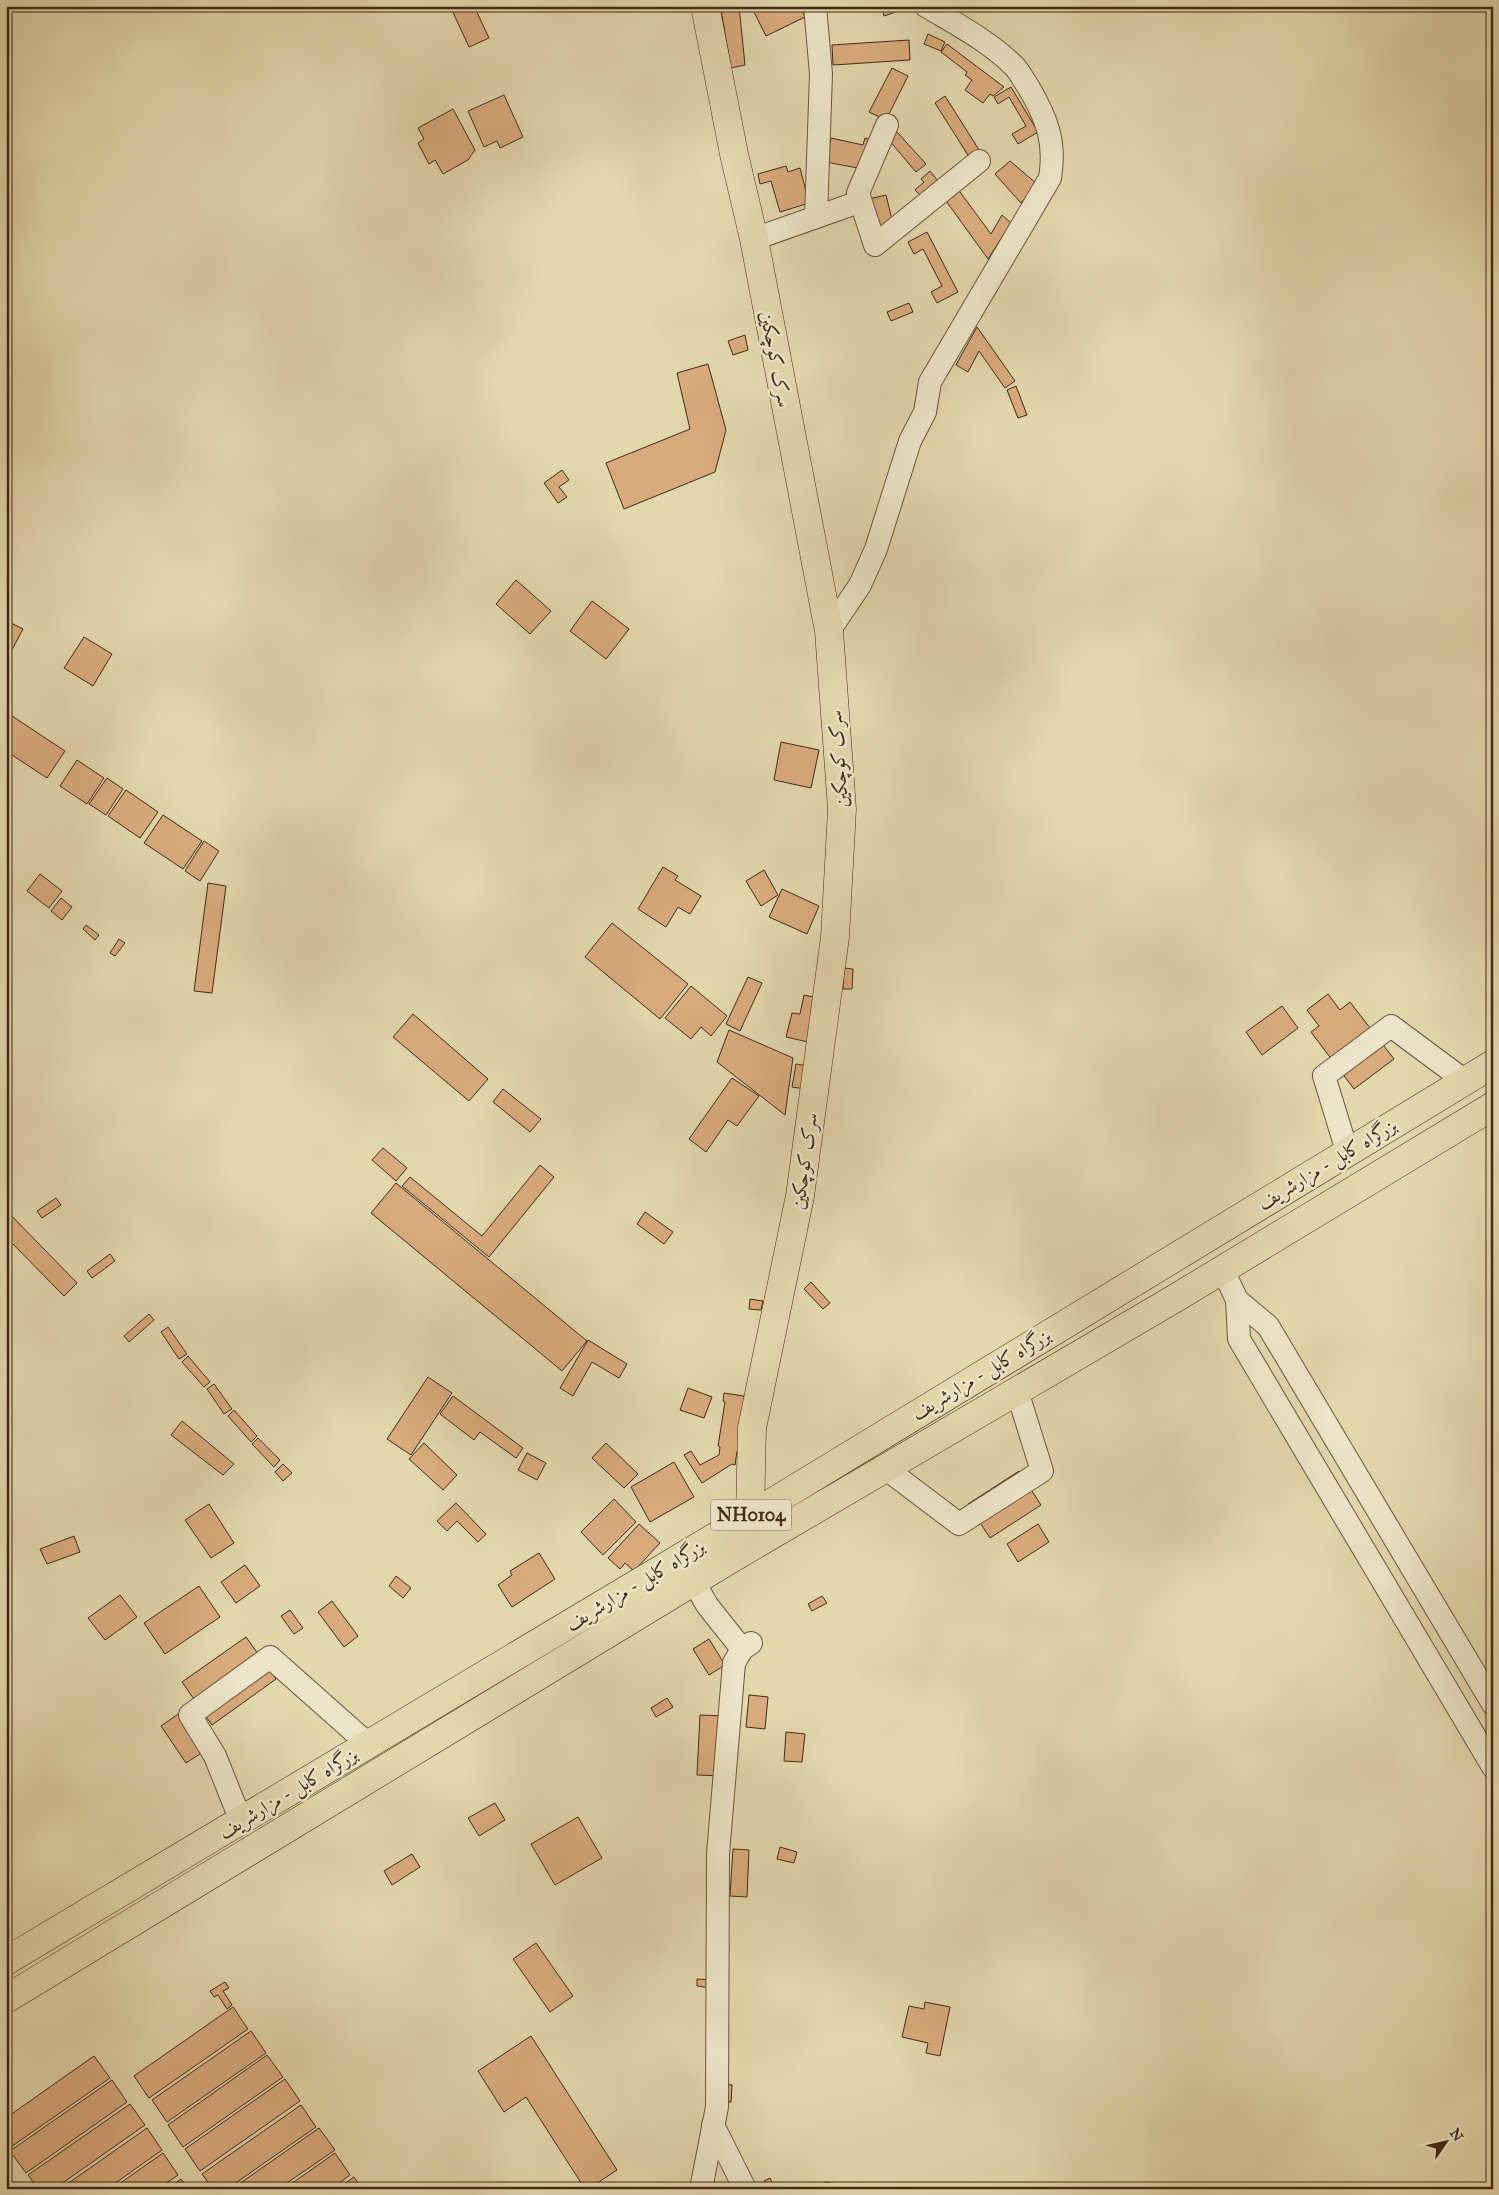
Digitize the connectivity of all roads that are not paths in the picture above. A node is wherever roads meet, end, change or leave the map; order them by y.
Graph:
1 (705, 6) edge
2 (815, 6) edge
3 (926, 6) edge
4 (887, 125) dead end
5 (979, 161) dead end
6 (860, 202) junction
7 (816, 217) junction
8 (754, 239) junction
9 (829, 631) junction
10 (1493, 1064) edge
11 (1465, 1080) junction
12 (1493, 1106) edge
13 (1347, 1151) junction
14 (1222, 1268) junction
15 (1237, 1300) junction
16 (1017, 1391) junction
17 (885, 1468) junction
18 (750, 1516) junction
19 (694, 1582) junction
20 (1493, 1704) edge
21 (368, 1744) junction
22 (1493, 1767) edge
23 (241, 1821) junction
24 (6, 1962) edge
25 (6, 1998) edge
26 (713, 2125) junction
27 (701, 2189) edge
28 (745, 2189) edge

1 - 8 main road, سرک کوچکین
2 - 7 street
3 - 9 street
4 - 6 street
5 - 6 street
6 - 7 street
7 - 8 street
8 - 9 main road, سرک کوچکین
9 - 18 main road, سرک کوچکین
10 - 11 main road, بزرگراه کابل - مزارشریف / NH0104
11 - 13 main road, بزرگراه کابل - مزارشریف / NH0104
11 - 13 street
12 - 14 main road, بزرگراه کابل - مزارشریف / NH0104
13 - 18 main road, بزرگراه کابل - مزارشریف / NH0104
14 - 15 street
14 - 16 main road, بزرگراه کابل - مزارشریف / NH0104
15 - 20 street
15 - 22 street
16 - 17 main road, بزرگراه کابل - مزارشریف / NH0104
16 - 17 street
17 - 19 main road, بزرگراه کابل - مزارشریف / NH0104
18 - 21 main road, بزرگراه کابل - مزارشریف / NH0104
19 - 25 main road, بزرگراه کابل - مزارشریف / NH0104
19 - 26 street
21 - 23 main road, بزرگراه کابل - مزارشریف / NH0104
21 - 23 street
23 - 24 main road, بزرگراه کابل - مزارشریف / NH0104
26 - 27 street
26 - 28 street

